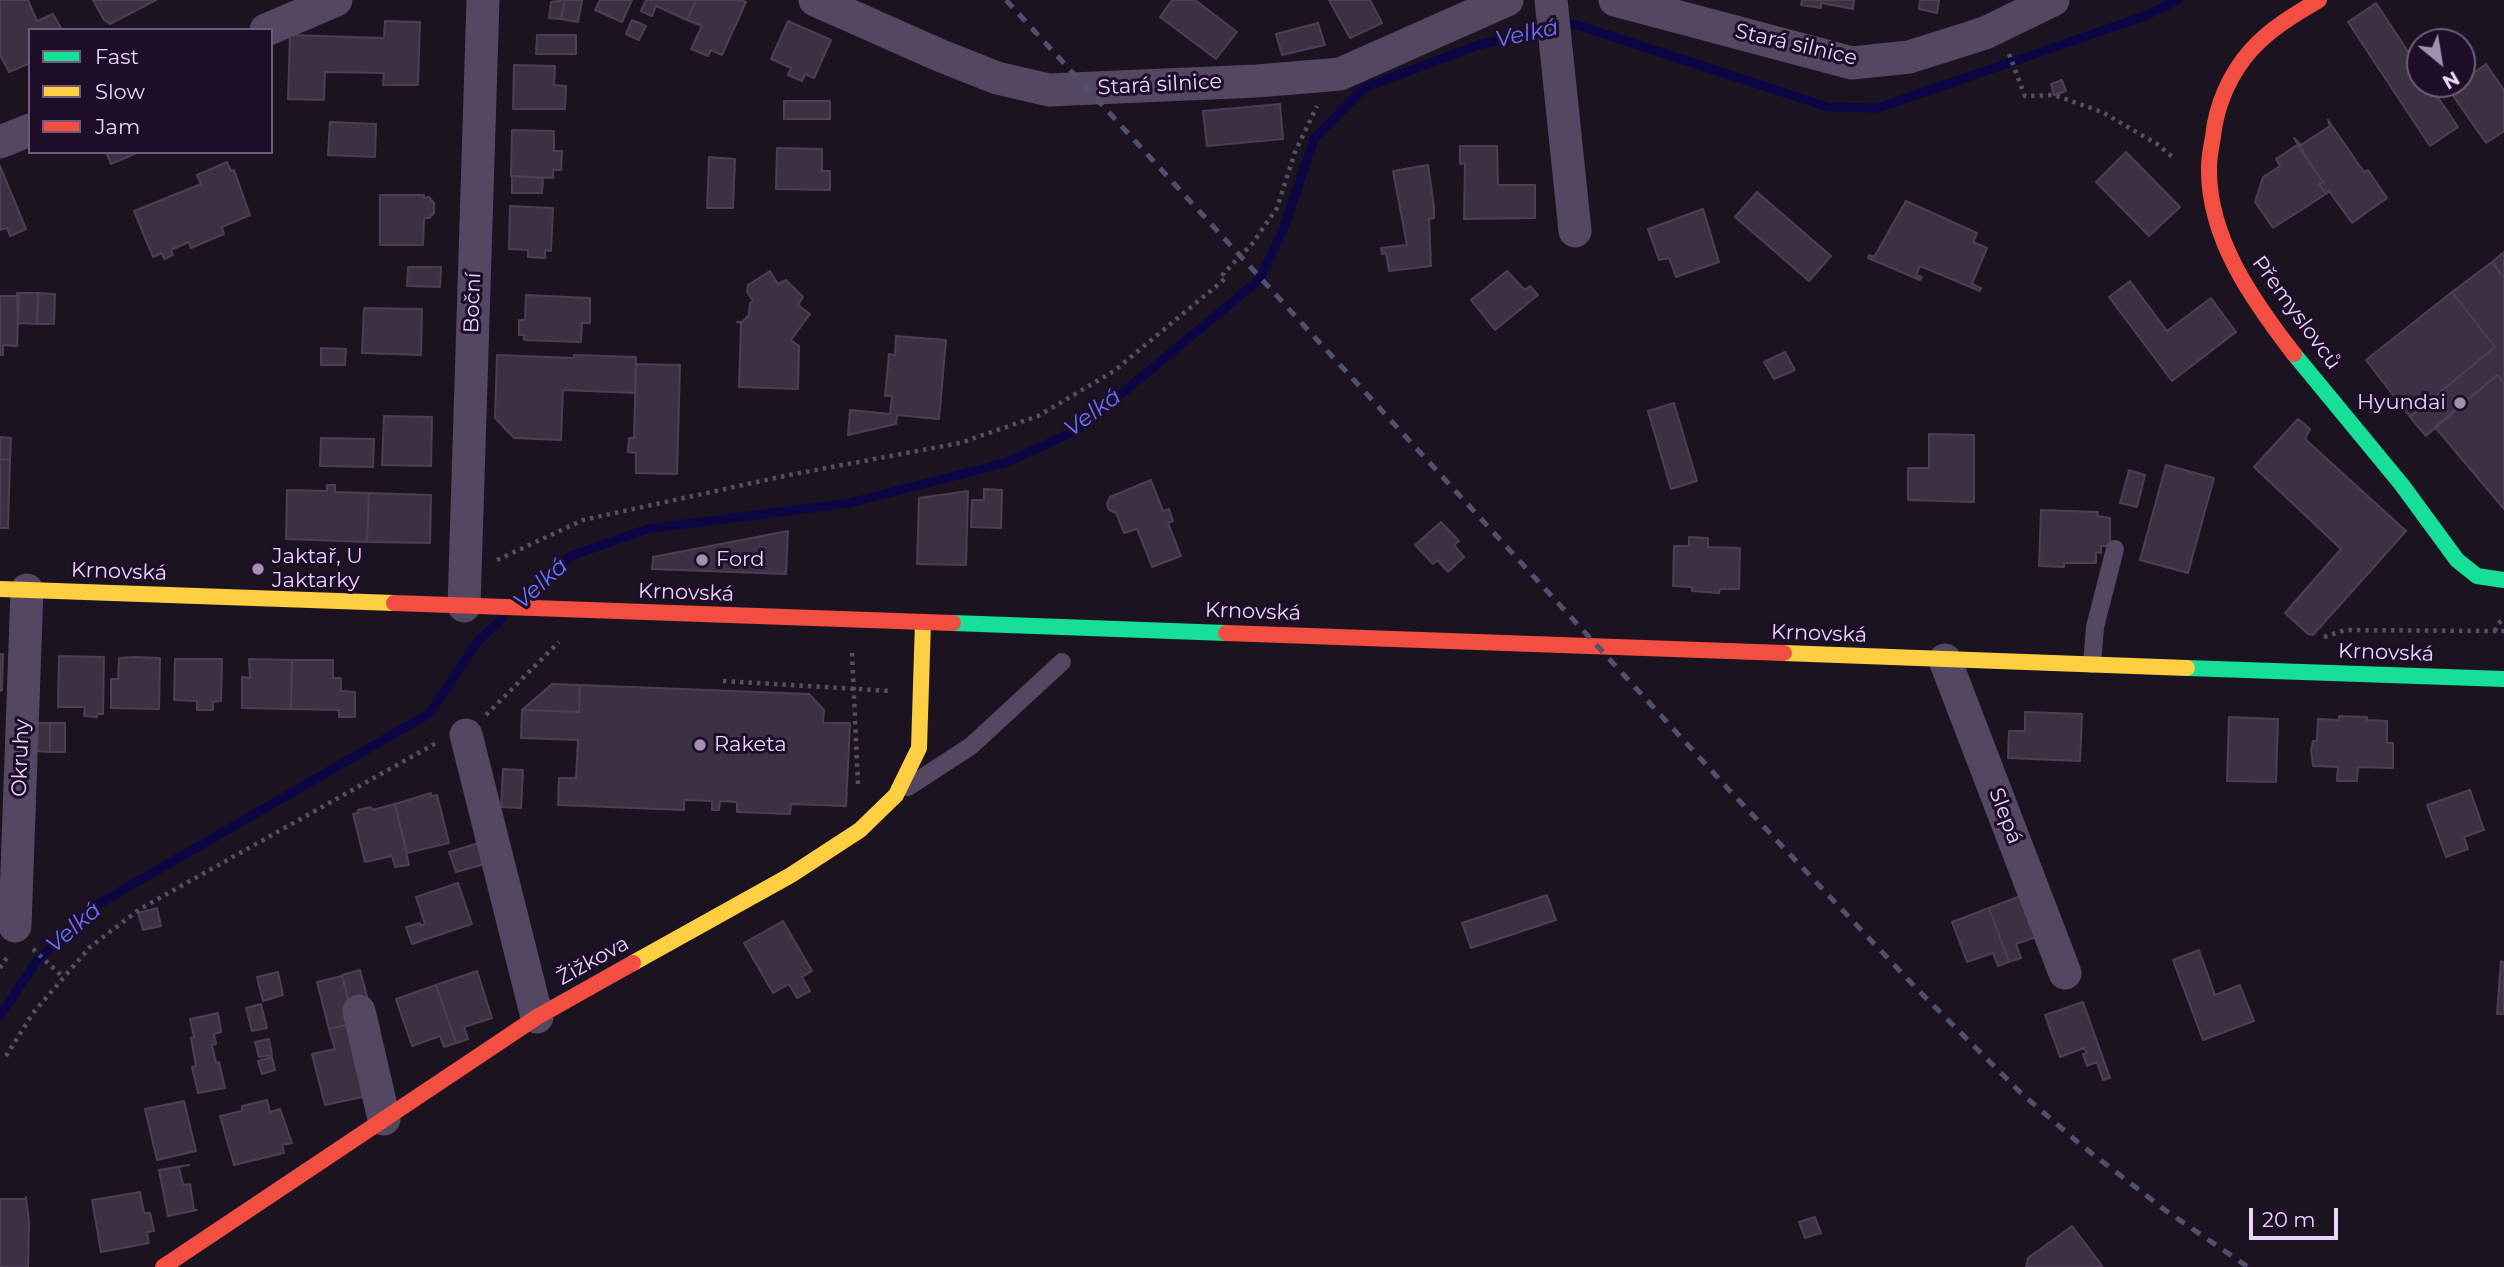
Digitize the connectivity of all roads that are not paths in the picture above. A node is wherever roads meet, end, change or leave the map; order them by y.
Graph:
1 (336, 0) edge
2 (483, 0) edge
3 (815, 0) edge
4 (1507, 0) edge
5 (1615, 0) edge
6 (2053, 0) edge
7 (2319, 0) edge
8 (1553, 13) edge
9 (271, 28) edge
10 (28, 131) edge
11 (0, 142) edge
12 (1575, 230) dead end
13 (2115, 549) dead end
14 (2504, 580) edge
15 (14, 589) edge
16 (464, 591) junction
17 (923, 622) junction
18 (1945, 660) junction
19 (1062, 662) dead end
20 (2092, 664) junction
21 (2504, 678) edge
22 (466, 735) road end
23 (897, 795) junction
24 (22, 936) road end
25 (2065, 973) dead end
26 (359, 1011) dead end
27 (537, 1017) junction
28 (384, 1119) junction
29 (163, 1267) edge

1 - 9 street
2 - 16 street, Boční
3 - 4 street, Stará silnice
5 - 6 street, Stará silnice
7 - 14 main road, Přemyslovců
8 - 12 street
10 - 11 street
13 - 20 lane
15 - 16 main road, Krnovská
15 - 24 street, Okruhy
16 - 17 main road, Krnovská
17 - 18 main road, Krnovská
17 - 23 main road, Žižkova
18 - 20 main road, Krnovská
18 - 25 street, Slepá
19 - 23 lane
20 - 21 main road, Krnovská
22 - 27 street
23 - 27 main road, Žižkova
26 - 28 street
27 - 28 main road, Žižkova
28 - 29 main road, Žižkova

